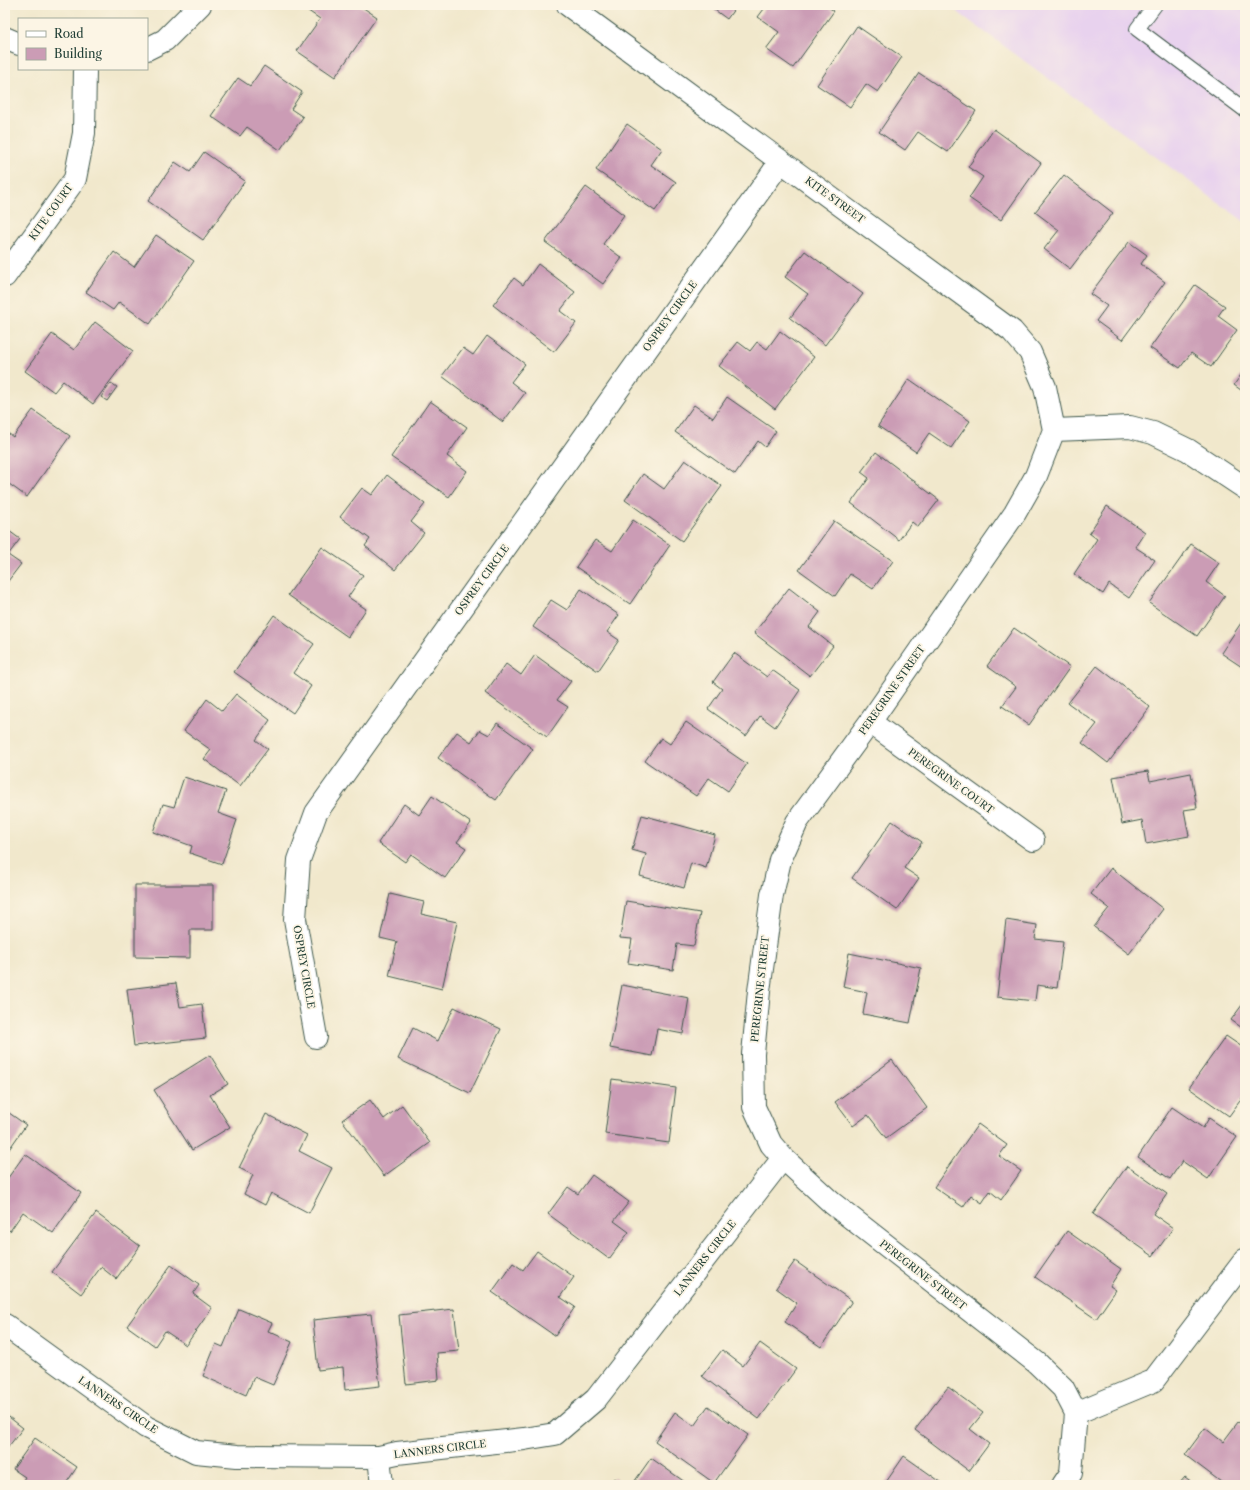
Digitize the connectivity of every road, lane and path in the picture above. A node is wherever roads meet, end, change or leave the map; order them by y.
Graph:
1 (200, 5) edge
2 (568, 5) edge
3 (1155, 5) edge
4 (5, 38) edge
5 (18, 44) edge
6 (148, 48) edge
7 (85, 70) edge
8 (1245, 110) edge
9 (781, 161) junction
10 (5, 276) edge
11 (1054, 430) junction
12 (1245, 488) edge
13 (870, 722) junction
14 (1033, 840) dead end
15 (316, 1037) dead end
16 (783, 1158) junction
17 (1245, 1260) edge
18 (5, 1325) edge
19 (1076, 1413) junction
20 (379, 1457) junction
21 (382, 1485) edge
22 (1063, 1485) edge

1 - 6 street
2 - 9 street, KITE STREET
3 - 8 lane
4 - 5 street
7 - 10 street, KITE COURT
9 - 11 street, KITE STREET
9 - 15 street, OSPREY CIRCLE
11 - 12 street
11 - 13 street, PEREGRINE STREET
13 - 14 street, PEREGRINE COURT
13 - 16 street, PEREGRINE STREET
16 - 19 street, PEREGRINE STREET
16 - 20 street, LANNERS CIRCLE
17 - 19 street
18 - 20 street, LANNERS CIRCLE
19 - 22 street
20 - 21 street

